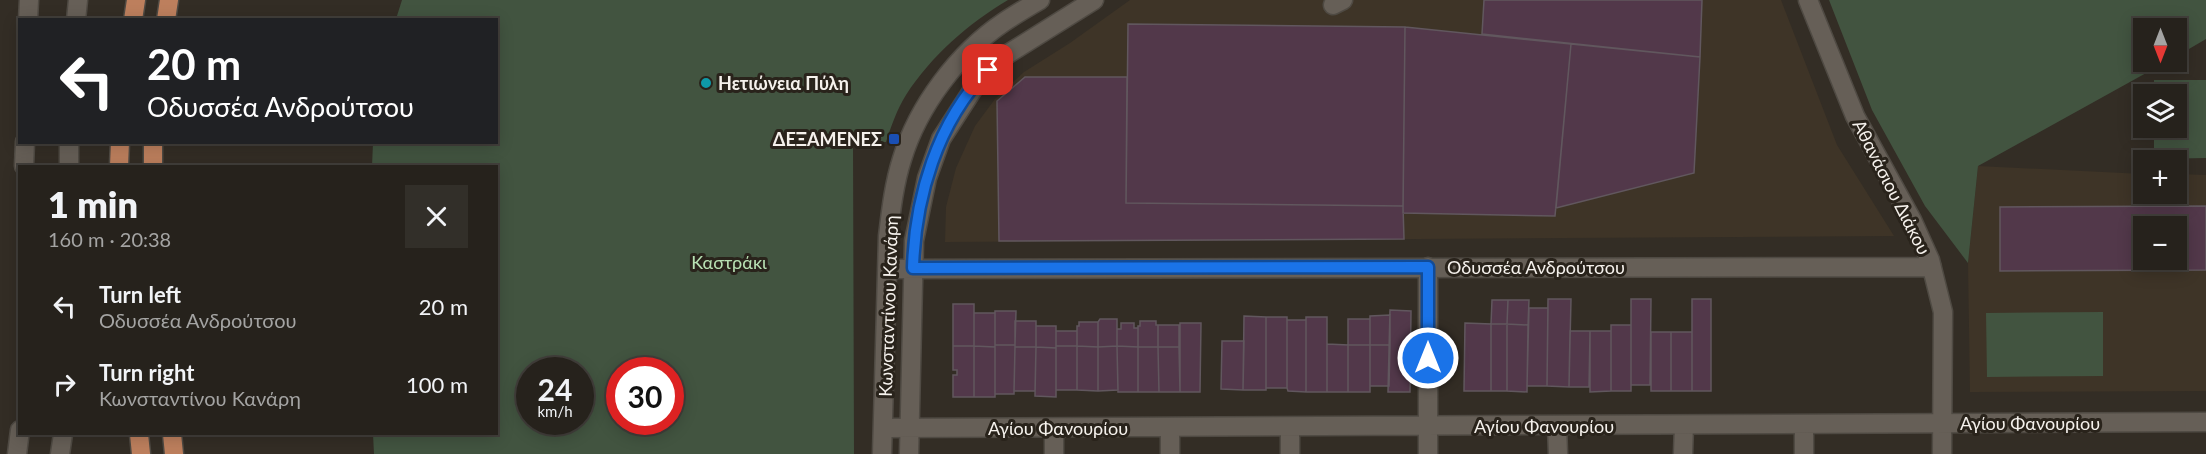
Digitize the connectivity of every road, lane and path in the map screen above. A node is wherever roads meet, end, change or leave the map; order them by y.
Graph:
1 (29, 0) edge
2 (78, 0) edge
3 (136, 0) edge
4 (169, 0) edge
5 (1040, 0) edge
6 (1094, 0) edge
7 (1808, 0) edge
8 (28, 18) edge
9 (76, 18) edge
10 (133, 18) edge
11 (166, 18) edge
12 (25, 144) edge
13 (69, 144) edge
14 (120, 144) edge
15 (153, 144) edge
16 (24, 165) edge
17 (69, 165) edge
18 (119, 165) edge
19 (153, 165) edge
20 (1428, 267) junction
21 (1932, 267) junction
22 (887, 268) junction
23 (913, 268) junction
24 (2206, 422) edge
25 (1804, 424) junction
26 (1943, 424) junction
27 (1684, 425) junction
28 (1428, 426) junction
29 (1557, 426) junction
30 (1170, 427) junction
31 (1290, 427) junction
32 (883, 428) junction
33 (910, 428) junction
34 (1054, 428) junction
35 (19, 435) edge
36 (63, 435) edge
37 (138, 435) edge
38 (172, 435) edge
39 (17, 454) edge
40 (60, 454) edge
41 (141, 454) edge
42 (174, 454) edge
43 (882, 454) edge
44 (909, 454) edge
45 (1054, 454) edge
46 (1170, 454) edge
47 (1290, 454) edge
48 (1428, 454) edge
49 (1558, 454) edge
50 (1683, 454) edge
51 (1804, 454) edge
52 (1942, 454) edge

1 - 8 street
2 - 9 street
3 - 10 main road
4 - 11 main road
5 - 22 street, Κωνσταντίνου Κανάρη
6 - 23 street, Κωνσταντίνου Κανάρη
7 - 21 street, Αθανάσιου Διάκου
12 - 16 street
13 - 17 street
14 - 18 main road
15 - 19 main road
20 - 21 street, Οδυσσέα Ανδρούτσου
20 - 23 street, Οδυσσέα Ανδρούτσου
20 - 28 street
21 - 26 street, Αθανάσιου Διάκου
22 - 23 street, Οδυσσέα Ανδρούτσου
22 - 32 street, Κωνσταντίνου Κανάρη
23 - 33 street, Κωνσταντίνου Κανάρη
24 - 26 street, Αγίου Φανουρίου
25 - 26 street, Αγίου Φανουρίου
25 - 27 street, Αγίου Φανουρίου
25 - 51 street
26 - 52 street, Αθανάσιου Διάκου
27 - 29 street, Αγίου Φανουρίου
27 - 50 street
28 - 29 street, Αγίου Φανουρίου
28 - 31 street, Αγίου Φανουρίου
28 - 48 street
29 - 49 street
30 - 31 street, Αγίου Φανουρίου
30 - 34 street, Αγίου Φανουρίου
30 - 46 street
31 - 47 street
32 - 33 street, Αγίου Φανουρίου
32 - 43 street, Κωνσταντίνου Κανάρη
33 - 34 street, Αγίου Φανουρίου
33 - 44 street, Κωνσταντίνου Κανάρη
34 - 45 street
35 - 39 street
36 - 40 street
37 - 41 main road
38 - 42 main road

